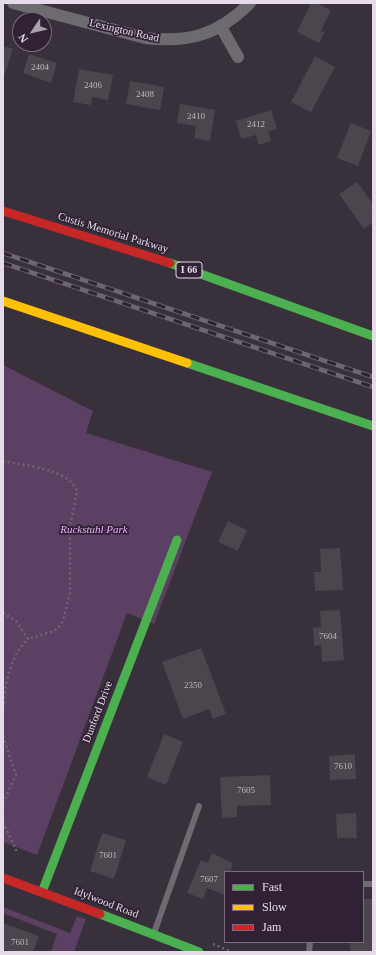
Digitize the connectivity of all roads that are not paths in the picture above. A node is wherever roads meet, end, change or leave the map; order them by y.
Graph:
1 (13, 3) edge
2 (250, 3) edge
3 (221, 27) junction
4 (238, 57) dead end
5 (3, 211) edge
6 (3, 301) edge
7 (373, 336) edge
8 (373, 426) edge
9 (177, 540) dead end
10 (199, 806) dead end
11 (3, 878) edge
12 (42, 892) junction
13 (154, 934) junction
14 (199, 952) edge

1 - 3 street, Lexington Road
2 - 3 street, Lexington Road
3 - 4 street
5 - 7 main road, Custis Memorial Parkway / I 66
6 - 8 main road
9 - 12 main road, Dunford Drive
10 - 13 lane
11 - 12 main road, Idylwood Road
12 - 13 main road, Idylwood Road
13 - 14 main road, Idylwood Road

